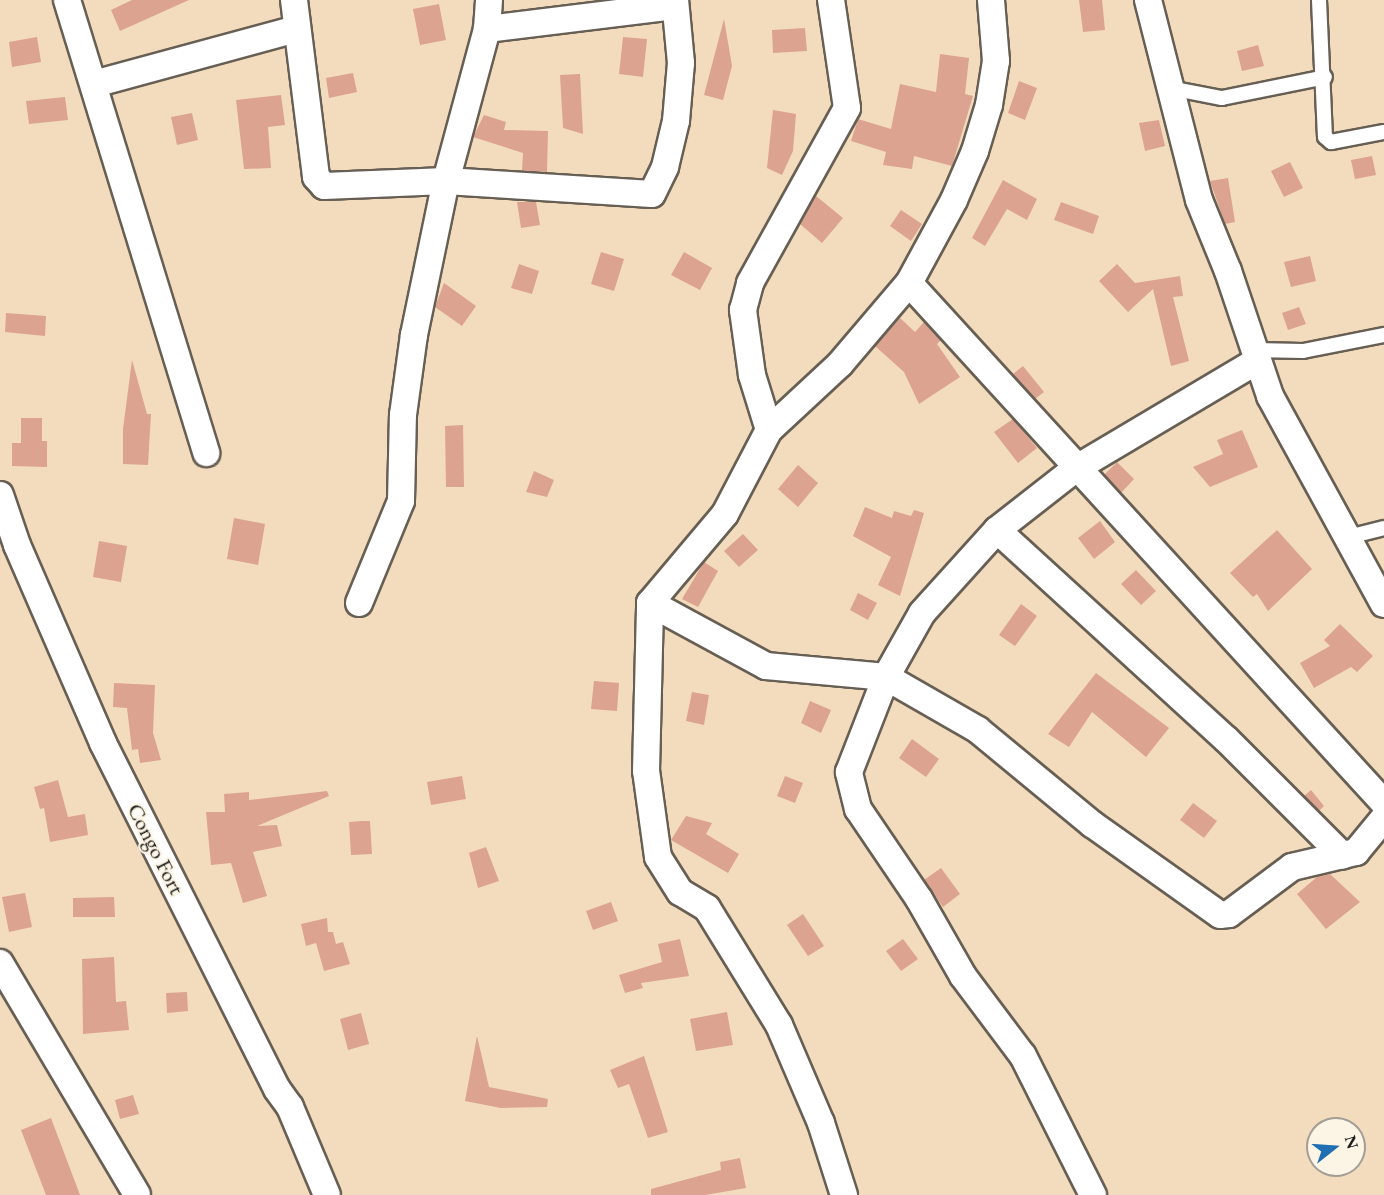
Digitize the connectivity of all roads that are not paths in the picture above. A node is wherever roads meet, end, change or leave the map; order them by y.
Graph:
1 (67, 0) edge
2 (294, 0) edge
3 (489, 0) edge
4 (831, 0) edge
5 (991, 0) edge
6 (1148, 0) edge
7 (1319, 0) edge
8 (675, 3) edge
9 (296, 28) junction
10 (487, 29) junction
11 (1325, 77) junction
12 (94, 84) junction
13 (1170, 88) junction
14 (1384, 132) edge
15 (446, 181) junction
16 (909, 284) junction
17 (1384, 335) edge
18 (1256, 356) junction
19 (769, 430) junction
20 (206, 453) dead end
21 (1075, 469) junction
22 (0, 495) edge
23 (1384, 528) edge
24 (998, 530) junction
25 (1348, 537) junction
26 (360, 603) dead end
27 (650, 603) junction
28 (1384, 604) edge
29 (886, 677) junction
30 (1384, 803) edge
31 (1384, 818) edge
32 (1343, 856) junction
33 (0, 963) edge
34 (137, 1195) edge
35 (327, 1195) edge
36 (844, 1195) edge
37 (1093, 1195) edge

1 - 12 street
2 - 9 street
3 - 10 street
4 - 19 street
5 - 16 street
6 - 13 street
7 - 11 lane
8 - 10 street
8 - 15 street
9 - 12 street
9 - 15 street
10 - 15 street
11 - 13 lane
11 - 14 lane
12 - 20 street
13 - 18 street
15 - 26 street
16 - 19 street
16 - 21 street
17 - 18 lane
18 - 21 street
18 - 25 street
19 - 27 street
21 - 24 street
21 - 30 street
22 - 35 street, Congo Fort
23 - 25 lane
24 - 29 street
24 - 32 street
25 - 28 street
27 - 29 street
27 - 36 street
29 - 32 street
29 - 37 street
31 - 32 street
33 - 34 street

